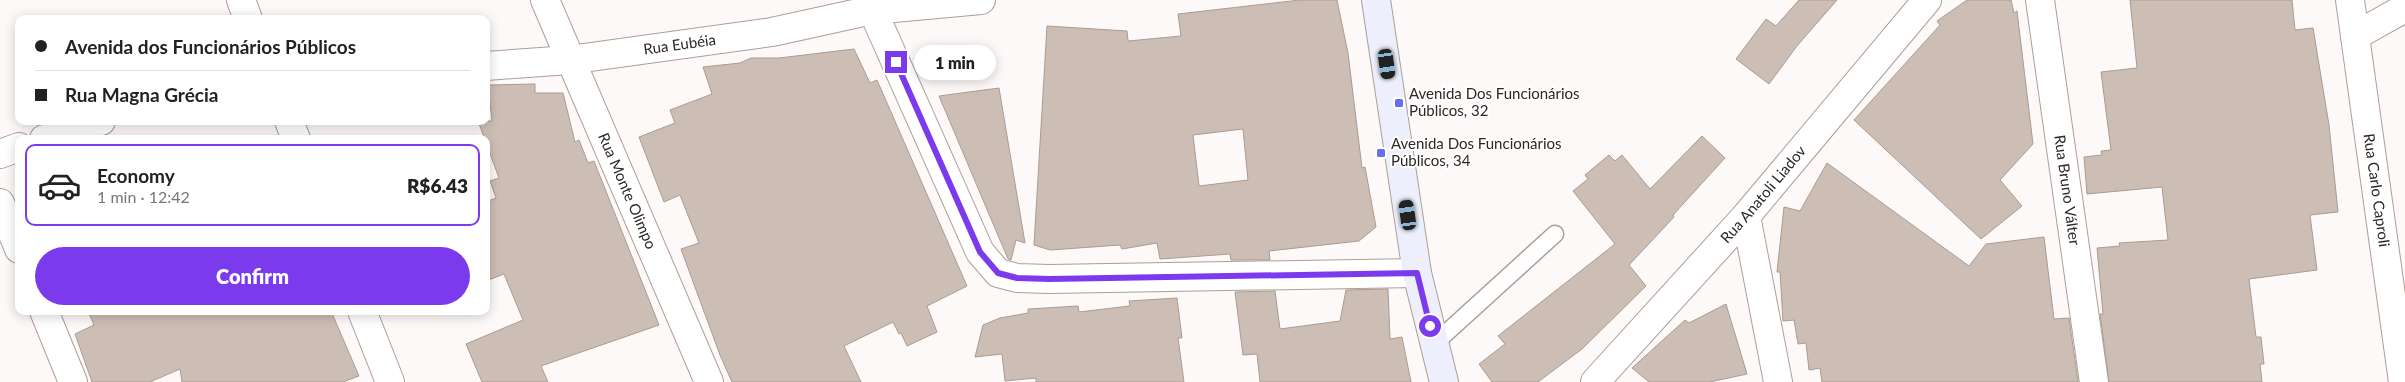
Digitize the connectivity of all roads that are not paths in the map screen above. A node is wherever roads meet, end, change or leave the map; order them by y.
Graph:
1 (241, 0) edge
2 (545, 0) edge
3 (982, 0) edge
4 (1376, 0) edge
5 (1927, 0) edge
6 (2040, 0) edge
7 (2350, 0) edge
8 (870, 5) edge
9 (2405, 8) edge
10 (247, 15) edge
11 (2355, 36) junction
12 (569, 60) junction
13 (490, 66) edge
14 (88, 125) edge
15 (57, 135) edge
16 (15, 148) edge
17 (0, 154) edge
18 (0, 203) edge
19 (1746, 216) junction
20 (1555, 234) dead end
21 (15, 239) edge
22 (1417, 273) junction
23 (46, 315) edge
24 (364, 315) edge
25 (1434, 344) junction
26 (73, 382) edge
27 (390, 382) edge
28 (709, 382) edge
29 (1444, 382) edge
30 (1595, 382) edge
31 (1778, 382) edge
32 (2094, 382) edge
33 (2402, 382) edge

1 - 10 street
2 - 12 street, Rua Monte Olimpo
3 - 8 street, Rua Eubéia
4 - 22 street
5 - 19 street, Rua Anatoli Liadov
6 - 32 street, Rua Bruno Válter
7 - 11 street, Rua Carlo Caproli
8 - 12 street, Rua Eubéia
8 - 22 street
9 - 11 street
11 - 33 street, Rua Carlo Caproli
12 - 13 street, Rua Eubéia
12 - 28 street, Rua Monte Olimpo
14 - 15 street
16 - 17 street
18 - 21 street
19 - 30 street, Rua Anatoli Liadov
19 - 31 street
20 - 25 lane
22 - 25 street
23 - 26 street
24 - 27 street
25 - 29 street

